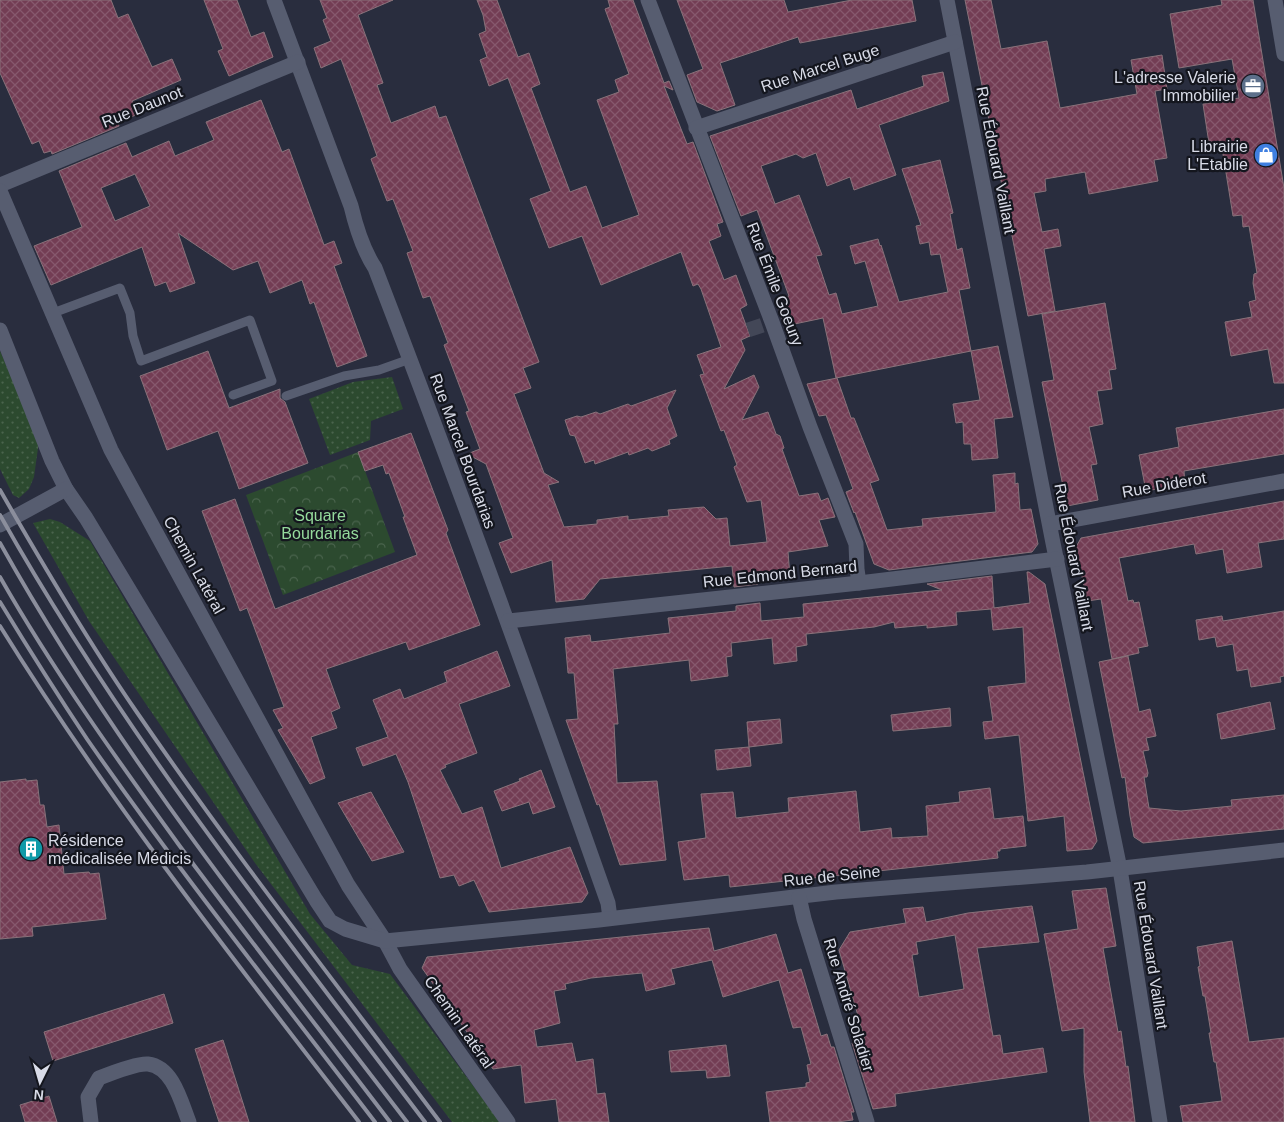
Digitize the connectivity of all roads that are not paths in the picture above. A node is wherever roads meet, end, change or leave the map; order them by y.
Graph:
1 (274, 0) edge
2 (648, 0) edge
3 (947, 0) edge
4 (1275, 0) edge
5 (955, 42) junction
6 (1284, 54) edge
7 (298, 62) junction
8 (696, 128) junction
9 (0, 184) edge
10 (0, 191) edge
11 (53, 313) junction
12 (0, 330) edge
13 (410, 359) junction
14 (233, 395) dead end
15 (286, 396) dead end
16 (1284, 481) edge
17 (66, 489) junction
18 (1050, 524) junction
19 (0, 526) edge
20 (1056, 559) junction
21 (859, 583) junction
22 (508, 621) junction
23 (1284, 850) edge
24 (1120, 869) junction
25 (799, 897) junction
26 (610, 918) junction
27 (385, 941) junction
28 (91, 1122) edge
29 (189, 1122) edge
30 (508, 1122) edge
31 (868, 1122) edge
32 (1160, 1122) edge

1 - 7 street, Rue Marcel Bourdarias
2 - 8 street, Rue Émile Goeury
3 - 5 street, Rue Édouard Vaillant
4 - 6 street
5 - 8 street, Rue Marcel Buge
5 - 18 street, Rue Édouard Vaillant
7 - 9 street, Rue Daunot
7 - 13 street, Rue Marcel Bourdarias
8 - 21 street, Rue Émile Goeury
10 - 11 street, Chemin Latéral
11 - 14 lane
11 - 27 street, Chemin Latéral
12 - 17 street
13 - 15 lane
13 - 22 street, Rue Marcel Bourdarias
16 - 18 street, Rue Diderot
17 - 19 street
17 - 27 street
18 - 20 street, Rue Édouard Vaillant
20 - 21 street, Rue Edmond Bernard
20 - 24 street, Rue Édouard Vaillant
21 - 22 street, Rue Edmond Bernard
22 - 26 street, Rue Marcel Bourdarias
23 - 24 street, Rue de Seine
24 - 25 street, Rue de Seine
24 - 32 street, Rue Édouard Vaillant
25 - 26 street, Rue de Seine
25 - 31 street, Rue André Soladier
26 - 27 street, Rue de Seine
27 - 30 street, Chemin Latéral
28 - 29 street

